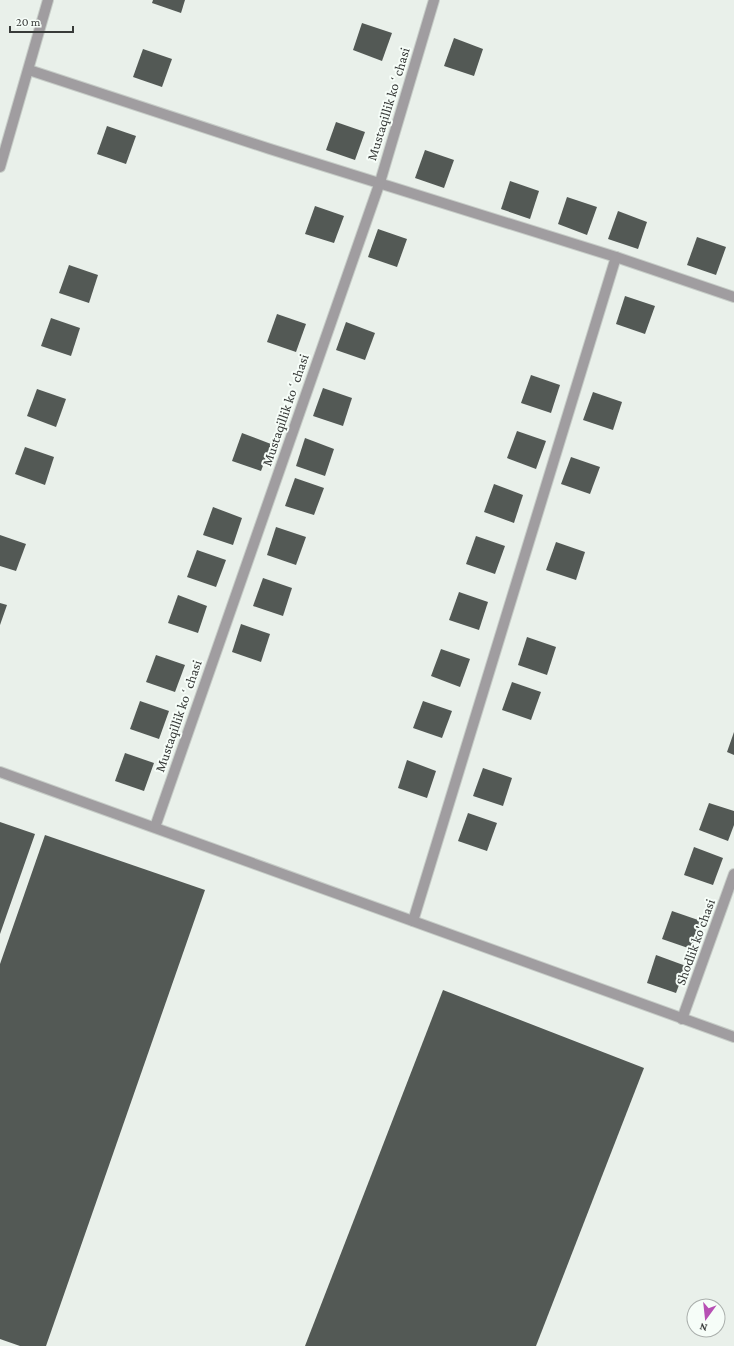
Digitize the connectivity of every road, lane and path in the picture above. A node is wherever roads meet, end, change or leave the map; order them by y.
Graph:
1 (48, 0) edge
2 (434, 0) edge
3 (29, 70) junction
4 (1, 161) edge
5 (380, 182) junction
6 (616, 257) junction
7 (734, 297) edge
8 (0, 772) edge
9 (155, 827) junction
10 (734, 874) edge
11 (413, 921) junction
12 (682, 1019) junction
13 (734, 1037) edge

1 - 3 street
2 - 5 street, Mustaqillik koʻchasi
3 - 4 street
3 - 5 street
5 - 6 street
5 - 9 street, Mustaqillik koʻchasi
6 - 7 street
6 - 11 street
8 - 9 street
9 - 11 street
10 - 12 street, Shodlik ko'chasi
11 - 12 street
12 - 13 street

